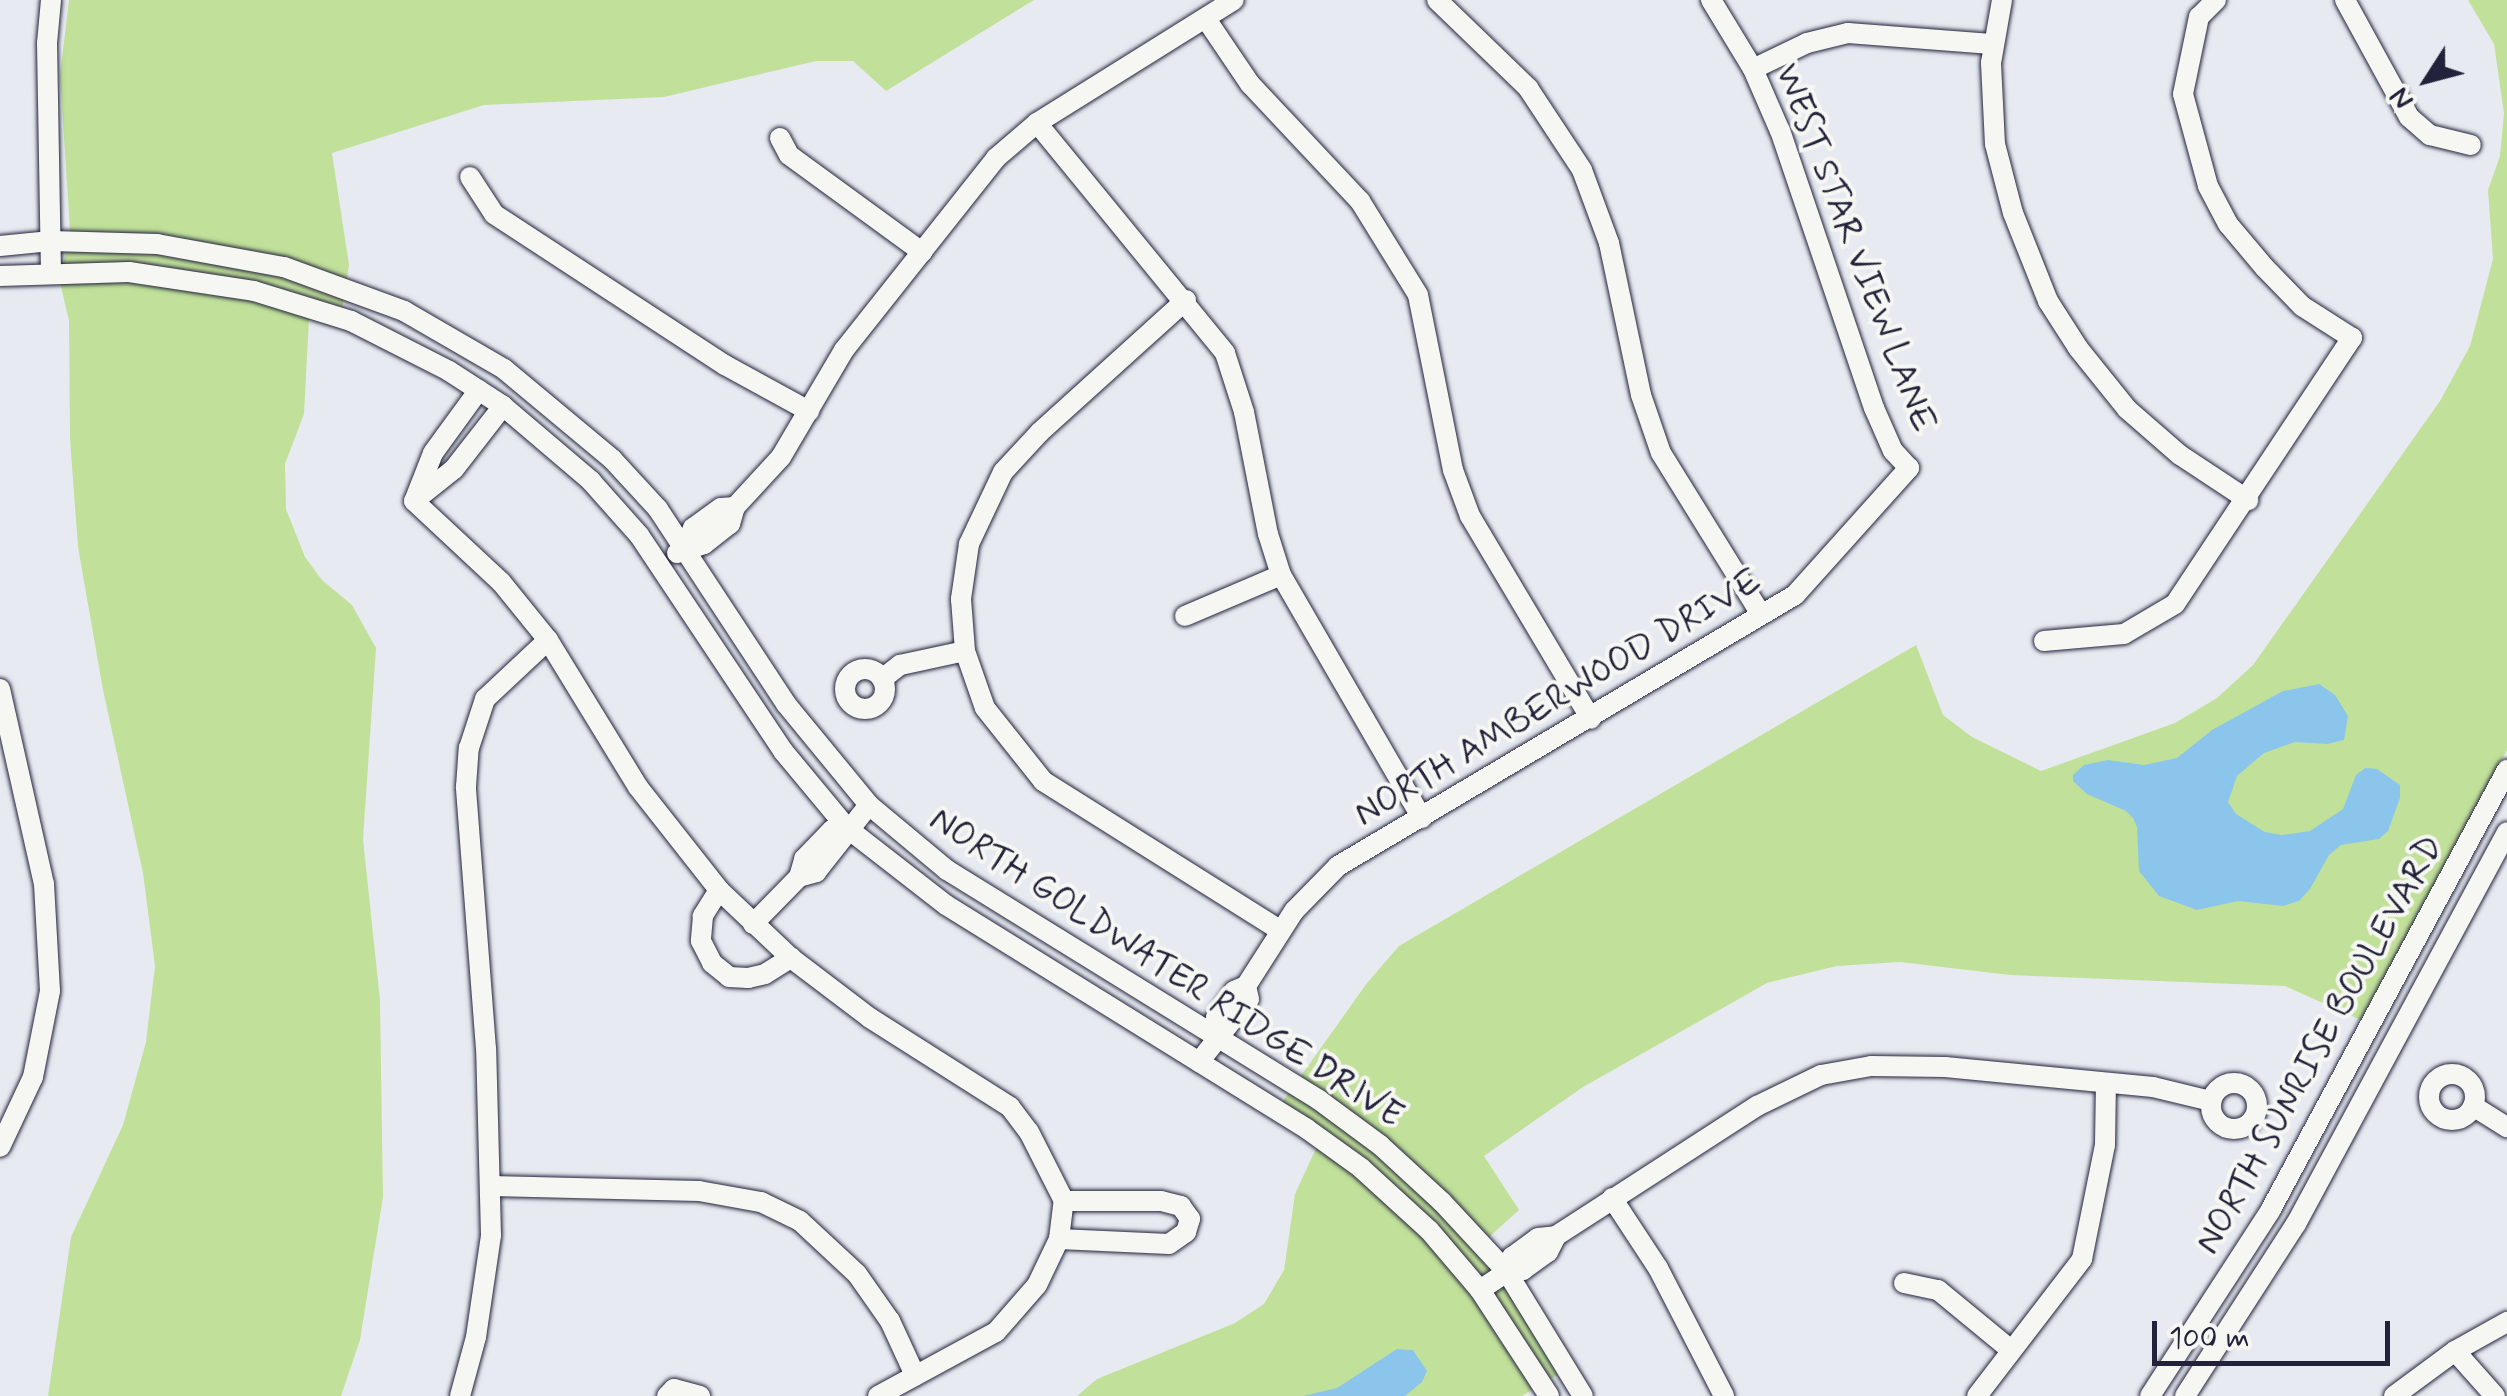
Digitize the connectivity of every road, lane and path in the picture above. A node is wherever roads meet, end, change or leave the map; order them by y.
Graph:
1 (51, 0) edge
2 (1234, 0) edge
3 (1437, 0) edge
4 (1711, 0) edge
5 (2002, 0) edge
6 (2216, 0) edge
7 (2344, 0) edge
8 (1206, 19) junction
9 (1992, 44) junction
10 (1753, 70) junction
11 (1037, 123) junction
12 (780, 138) dead end
13 (2471, 144) dead end
14 (470, 178) dead end
15 (51, 241) junction
16 (0, 246) edge
17 (922, 252) junction
18 (51, 272) junction
19 (0, 276) edge
20 (1186, 300) junction
21 (479, 390) junction
22 (502, 406) junction
23 (809, 412) junction
24 (1909, 468) joint
25 (2248, 500) junction
26 (414, 501) junction
27 (685, 547) junction
28 (660, 564) junction
29 (1281, 575) junction
30 (1761, 614) junction
31 (1185, 616) dead end
32 (548, 640) junction
33 (2044, 642) dead end
34 (965, 650) junction
35 (882, 679) dead end
36 (0, 689) edge
37 (1591, 718) junction
38 (4, 739) edge
39 (2507, 770) edge
40 (869, 805) junction
41 (1422, 818) junction
42 (847, 828) junction
43 (2507, 832) edge
44 (719, 890) junction
45 (753, 924) junction
46 (1280, 930) junction
47 (791, 958) junction
48 (1216, 1036) junction
49 (1198, 1062) junction
50 (2106, 1082) junction
51 (2211, 1101) dead end
52 (2473, 1106) dead end
53 (2507, 1127) edge
54 (0, 1147) edge
55 (491, 1186) junction
56 (1612, 1198) junction
57 (1064, 1201) junction
58 (1060, 1238) junction
59 (1507, 1272) junction
60 (1904, 1284) dead end
61 (1480, 1290) junction
62 (2507, 1322) edge
63 (2012, 1350) junction
64 (2455, 1351) junction
65 (916, 1375) junction
66 (460, 1396) edge
67 (667, 1396) edge
68 (700, 1396) edge
69 (878, 1396) edge
70 (1548, 1396) edge
71 (1582, 1396) edge
72 (1724, 1396) edge
73 (1976, 1396) edge
74 (2150, 1396) edge
75 (2186, 1396) edge
76 (2394, 1396) edge
77 (2494, 1396) edge

1 - 15 street
2 - 8 street
3 - 30 street
4 - 10 street, WEST STAR VIEW LANE
5 - 9 street
6 - 25 street
7 - 13 street
8 - 11 street
8 - 37 street
9 - 10 street
9 - 25 street
10 - 24 street, WEST STAR VIEW LANE
11 - 17 street
11 - 20 street
12 - 17 street
14 - 23 street
15 - 16 street, NORTH GOLDWATER RIDGE DRIVE
15 - 18 street
15 - 27 street, NORTH GOLDWATER RIDGE DRIVE
17 - 23 street
18 - 19 street, NORTH GOLDWATER RIDGE DRIVE
18 - 21 street, NORTH GOLDWATER RIDGE DRIVE
20 - 29 street
20 - 34 street
21 - 22 street, NORTH GOLDWATER RIDGE DRIVE
21 - 26 street
22 - 26 street
22 - 28 street, NORTH GOLDWATER RIDGE DRIVE
23 - 27 street
24 - 30 street, NORTH AMBERWOOD DRIVE
25 - 33 street
26 - 32 street
27 - 28 street
27 - 40 street, NORTH GOLDWATER RIDGE DRIVE
28 - 42 street, NORTH GOLDWATER RIDGE DRIVE
29 - 31 street
29 - 41 street
30 - 37 street, NORTH AMBERWOOD DRIVE
32 - 44 street
32 - 55 street
34 - 35 street
34 - 46 street
36 - 38 street
37 - 41 street, NORTH AMBERWOOD DRIVE
38 - 54 street
39 - 74 street, NORTH SUNRISE BOULEVARD
40 - 42 street
40 - 48 street, NORTH GOLDWATER RIDGE DRIVE
41 - 46 street, NORTH AMBERWOOD DRIVE
42 - 45 street
42 - 49 street, NORTH GOLDWATER RIDGE DRIVE
43 - 75 street, NORTH SUNRISE BOULEVARD
44 - 45 street
44 - 47 street
45 - 47 street
46 - 48 street, NORTH AMBERWOOD DRIVE
47 - 57 street
48 - 49 street, NORTH AMBERWOOD DRIVE
48 - 59 street, NORTH GOLDWATER RIDGE DRIVE
49 - 61 street, NORTH GOLDWATER RIDGE DRIVE
50 - 51 street
50 - 56 street
50 - 63 street
52 - 53 street
55 - 65 street
55 - 66 street
56 - 59 street
56 - 72 street
57 - 58 street
57 - 58 street
58 - 65 street
59 - 61 street
59 - 71 street, NORTH GOLDWATER RIDGE DRIVE
60 - 63 street
61 - 70 street, NORTH GOLDWATER RIDGE DRIVE
62 - 64 street
63 - 73 street
64 - 76 street
64 - 77 street
65 - 69 street
67 - 68 street

